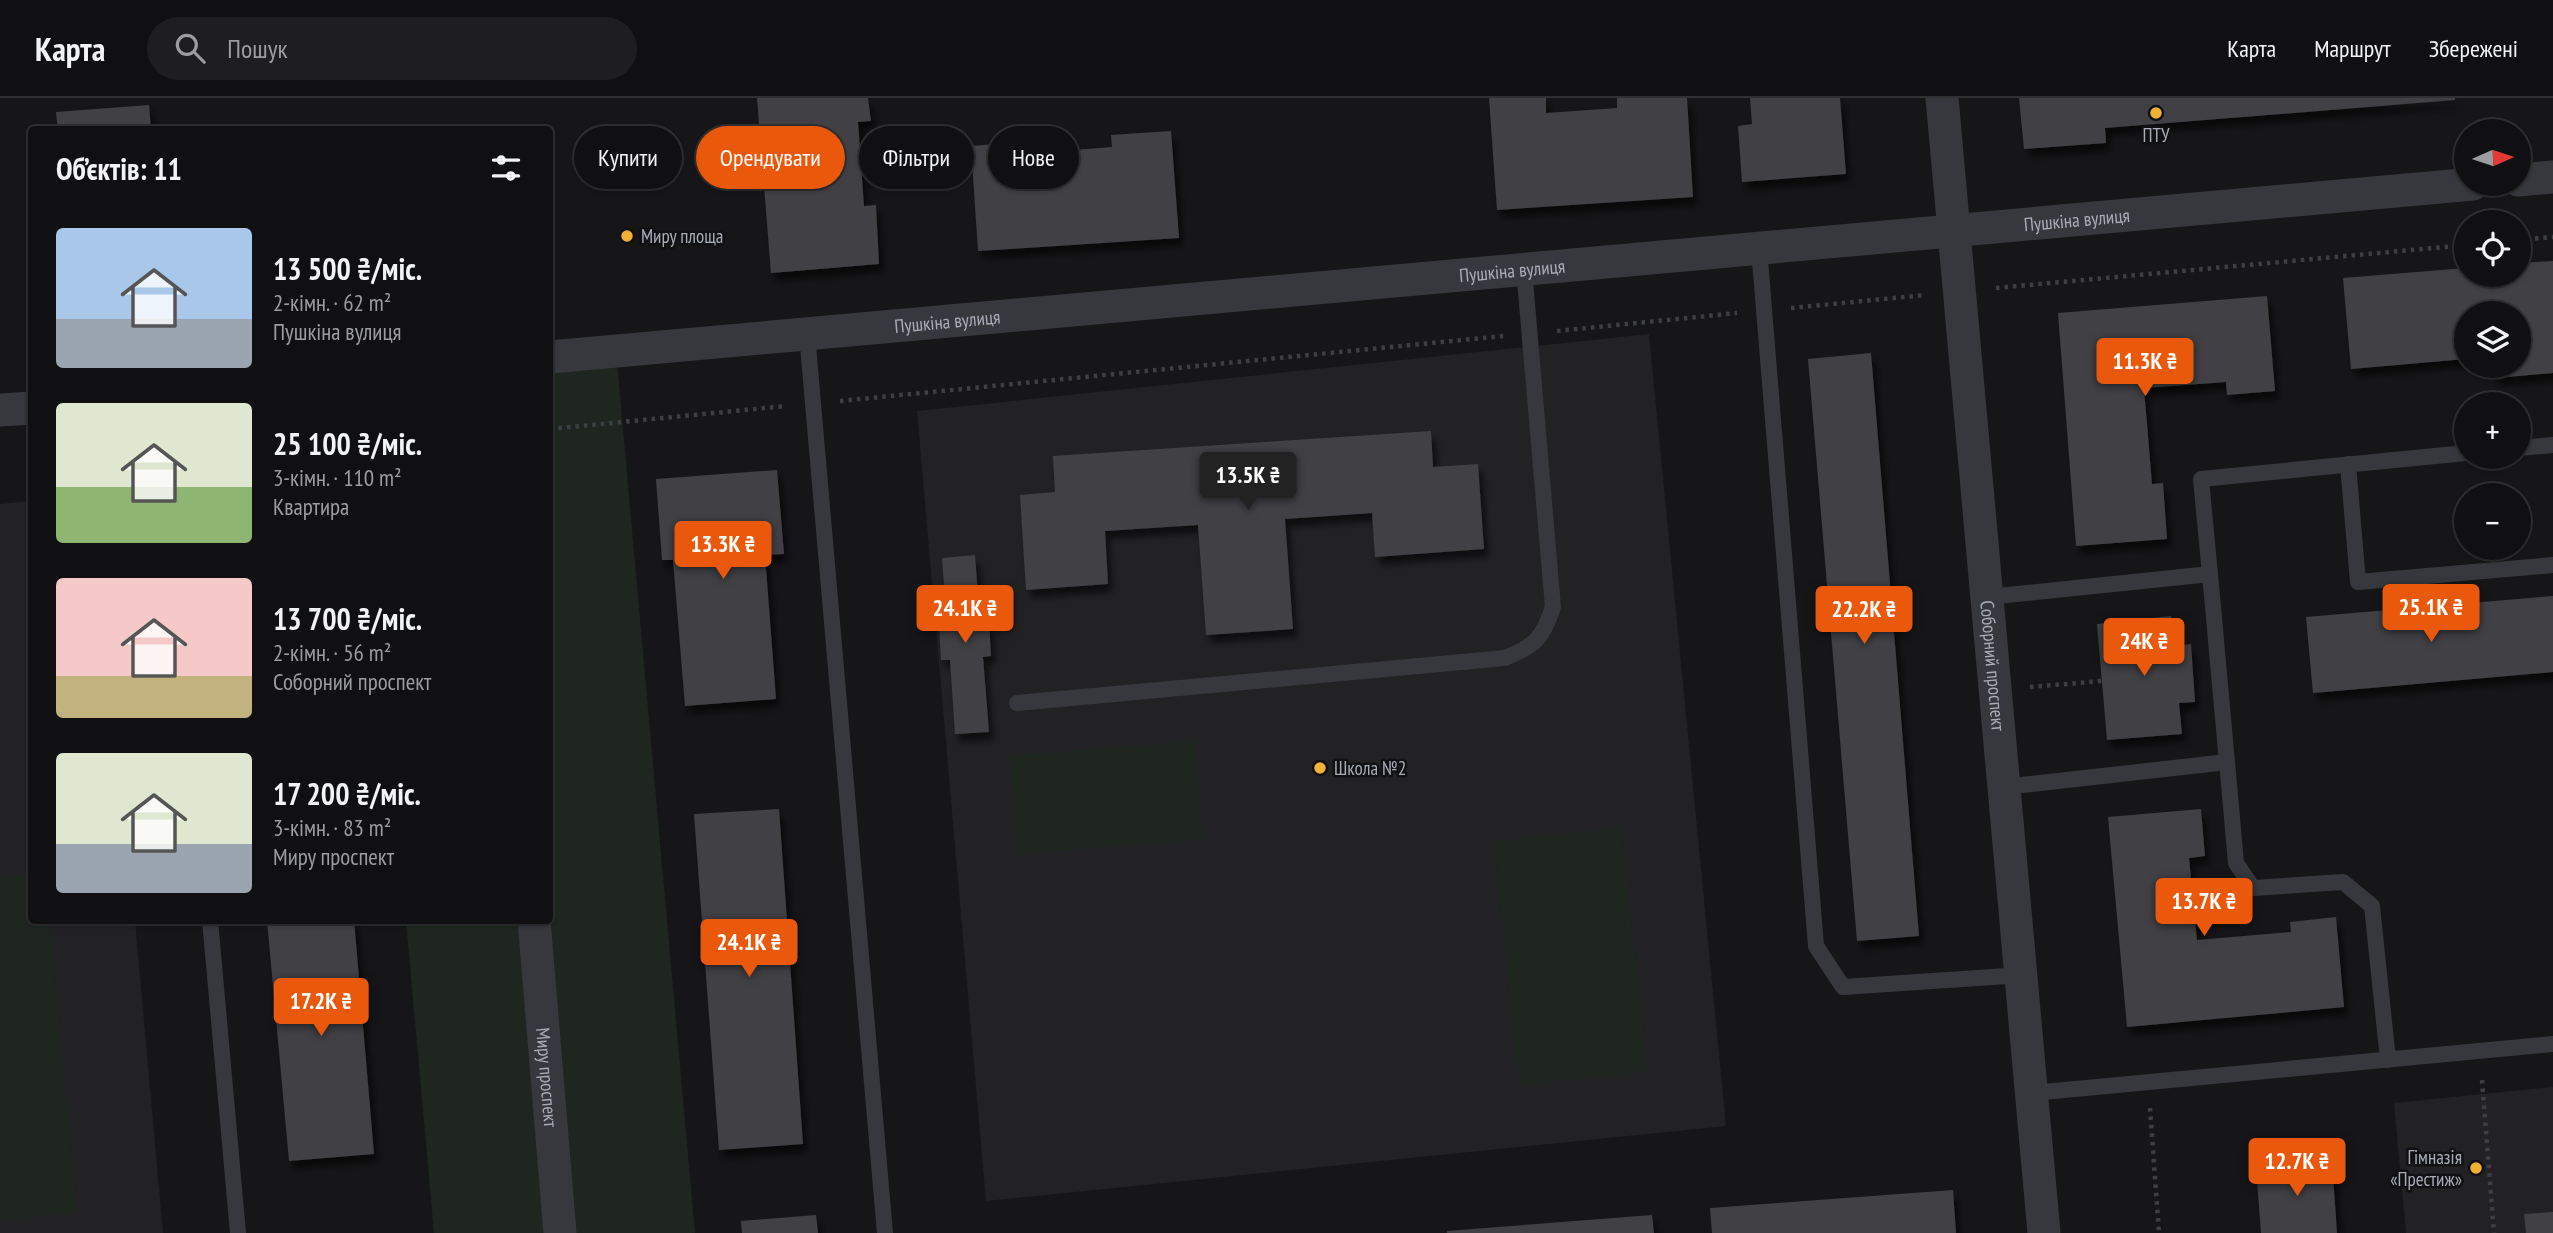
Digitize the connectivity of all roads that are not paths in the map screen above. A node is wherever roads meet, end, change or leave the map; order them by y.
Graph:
1 (1941, 98) edge
2 (2553, 177) edge
3 (2531, 179) edge
4 (2454, 186) edge
5 (1954, 230) junction
6 (1759, 248) junction
7 (1524, 269) junction
8 (807, 334) junction
9 (553, 358) edge
10 (28, 408) edge
11 (0, 410) edge
12 (2553, 445) edge
13 (2531, 447) edge
14 (2454, 454) edge
15 (2348, 464) junction
16 (2553, 565) edge
17 (2210, 574) junction
18 (1987, 597) junction
19 (1017, 703) dead end
20 (2227, 762) junction
21 (2004, 787) junction
22 (210, 924) edge
23 (534, 924) edge
24 (2022, 975) junction
25 (2553, 1044) edge
26 (2388, 1060) junction
27 (2032, 1093) junction
28 (238, 1233) edge
29 (560, 1233) edge
30 (885, 1233) edge
31 (2044, 1233) edge

1 - 5 street, Соборний проспект
2 - 3 street
4 - 5 street, Пушкіна вулиця
5 - 6 street, Пушкіна вулиця
5 - 18 street, Соборний проспект
6 - 7 street, Пушкіна вулиця
6 - 24 lane
7 - 8 street, Пушкіна вулиця
7 - 19 lane
8 - 9 street, Пушкіна вулиця
8 - 30 lane
10 - 11 street
12 - 13 lane
14 - 15 lane
15 - 16 lane
15 - 17 lane
17 - 18 lane
17 - 20 lane
18 - 21 street, Соборний проспект
20 - 21 lane
20 - 26 lane
21 - 24 street, Соборний проспект
22 - 28 lane
23 - 29 street, Миру проспект
24 - 27 street, Соборний проспект
25 - 26 lane
26 - 27 lane
27 - 31 street, Соборний проспект

